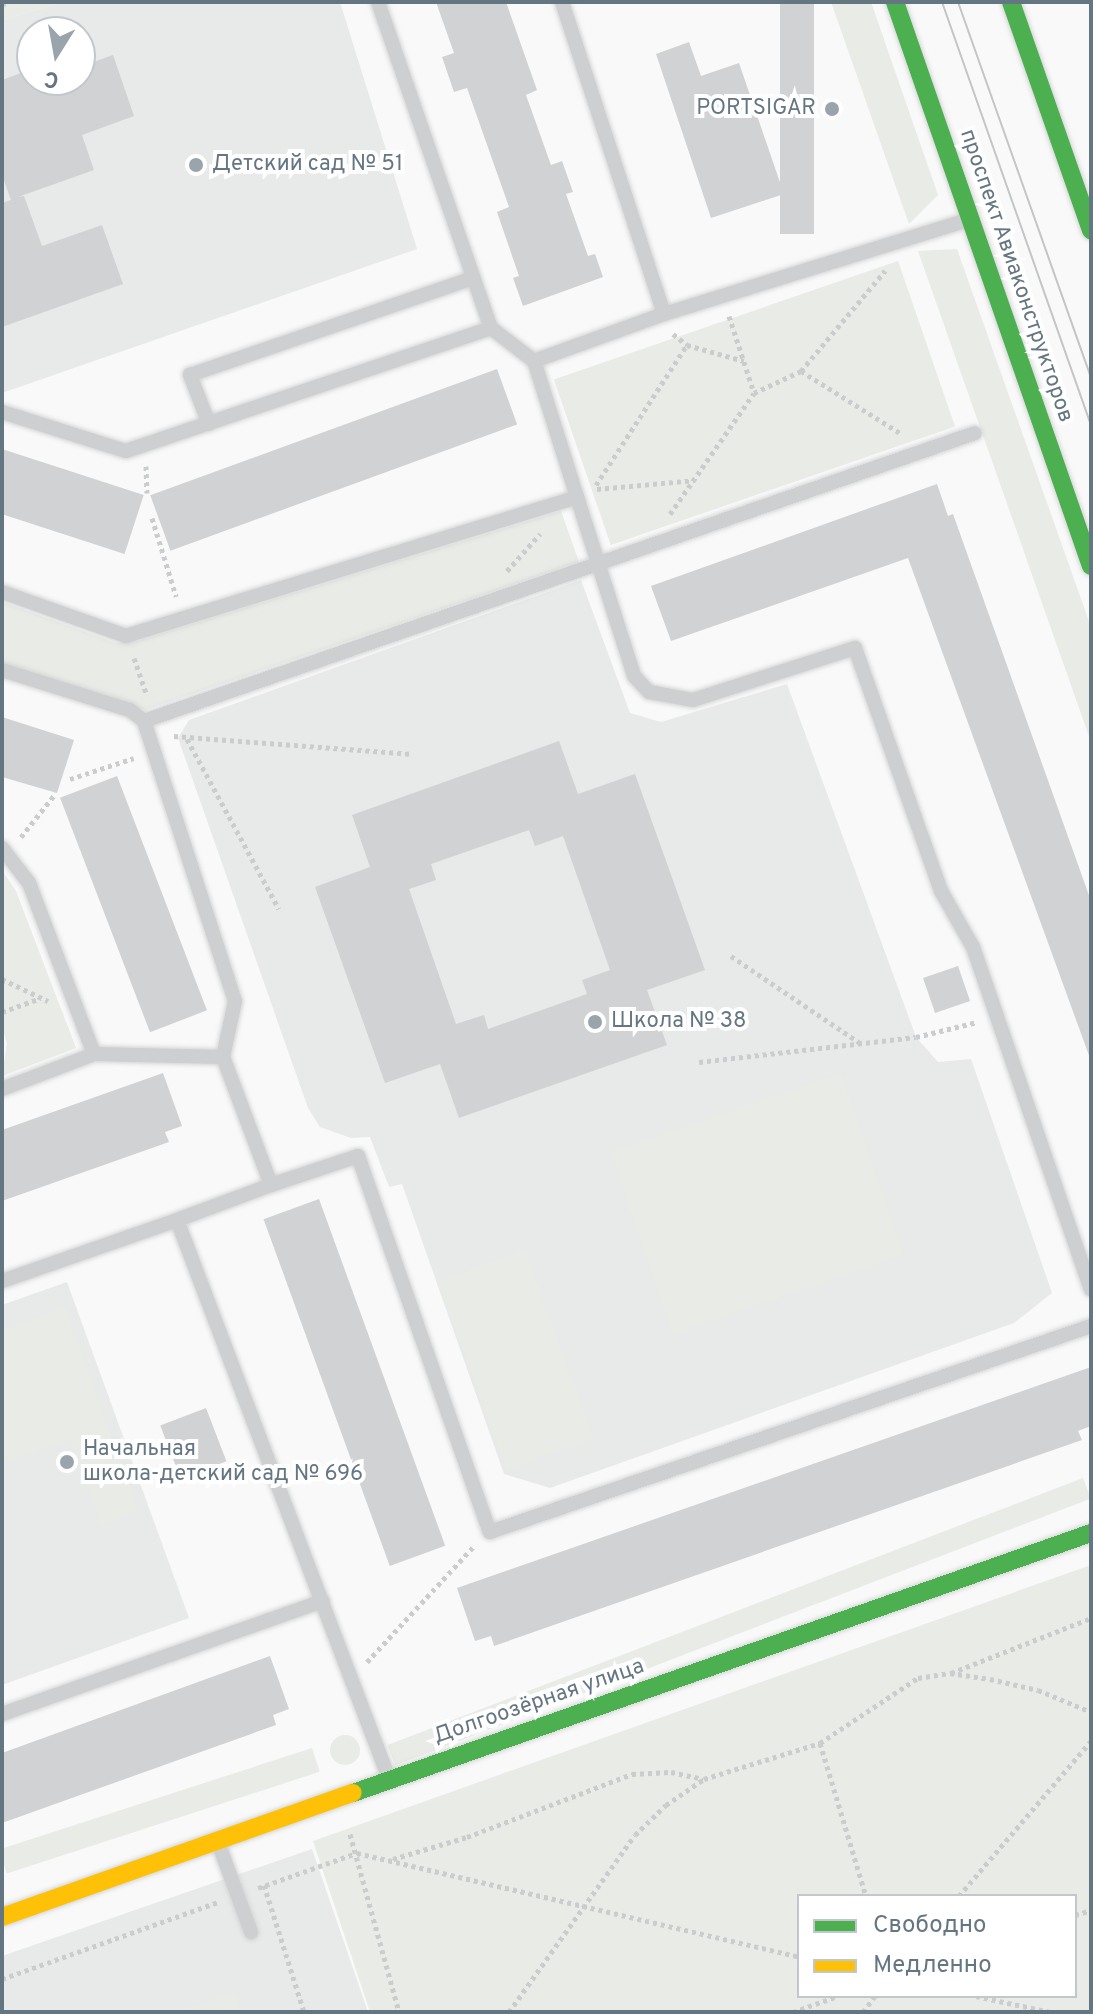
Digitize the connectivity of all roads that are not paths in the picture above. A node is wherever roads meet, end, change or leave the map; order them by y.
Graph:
1 (378, 2) edge
2 (562, 2) edge
3 (895, 2) edge
4 (1011, 2) edge
5 (971, 219) junction
6 (1091, 230) edge
7 (473, 278) junction
8 (664, 314) junction
9 (491, 328) junction
10 (534, 361) junction
11 (2, 412) edge
12 (209, 424) junction
13 (975, 433) dead end
14 (577, 497) junction
15 (598, 565) junction
16 (1091, 566) edge
17 (2, 592) edge
18 (2, 670) edge
19 (149, 719) junction
20 (5, 851) edge
21 (94, 1054) junction
22 (223, 1057) junction
23 (2, 1089) edge
24 (271, 1185) junction
25 (177, 1220) junction
26 (2, 1281) edge
27 (1091, 1289) edge
28 (1091, 1326) edge
29 (1091, 1533) edge
30 (323, 1601) junction
31 (2, 1714) edge
32 (390, 1781) junction
33 (217, 1841) junction
34 (2, 1917) edge
35 (251, 1932) dead end

1 - 7 lane
2 - 8 lane
3 - 5 main road, проспект Авиаконструкторов
4 - 6 main road
5 - 8 lane
5 - 16 main road, проспект Авиаконструкторов
7 - 9 lane
7 - 12 lane
8 - 10 lane
9 - 10 lane
9 - 12 lane
10 - 14 lane
11 - 12 lane
13 - 15 lane
14 - 15 lane
14 - 17 lane
15 - 19 lane
15 - 27 lane
18 - 19 lane
19 - 22 lane
20 - 21 lane
21 - 22 lane
21 - 23 lane
22 - 24 lane
24 - 25 lane
24 - 28 lane
25 - 26 lane
25 - 30 lane
29 - 32 main road, Долгоозёрная улица
30 - 31 lane
30 - 32 lane
32 - 33 main road, Долгоозёрная улица
33 - 34 main road, Долгоозёрная улица
33 - 35 lane

